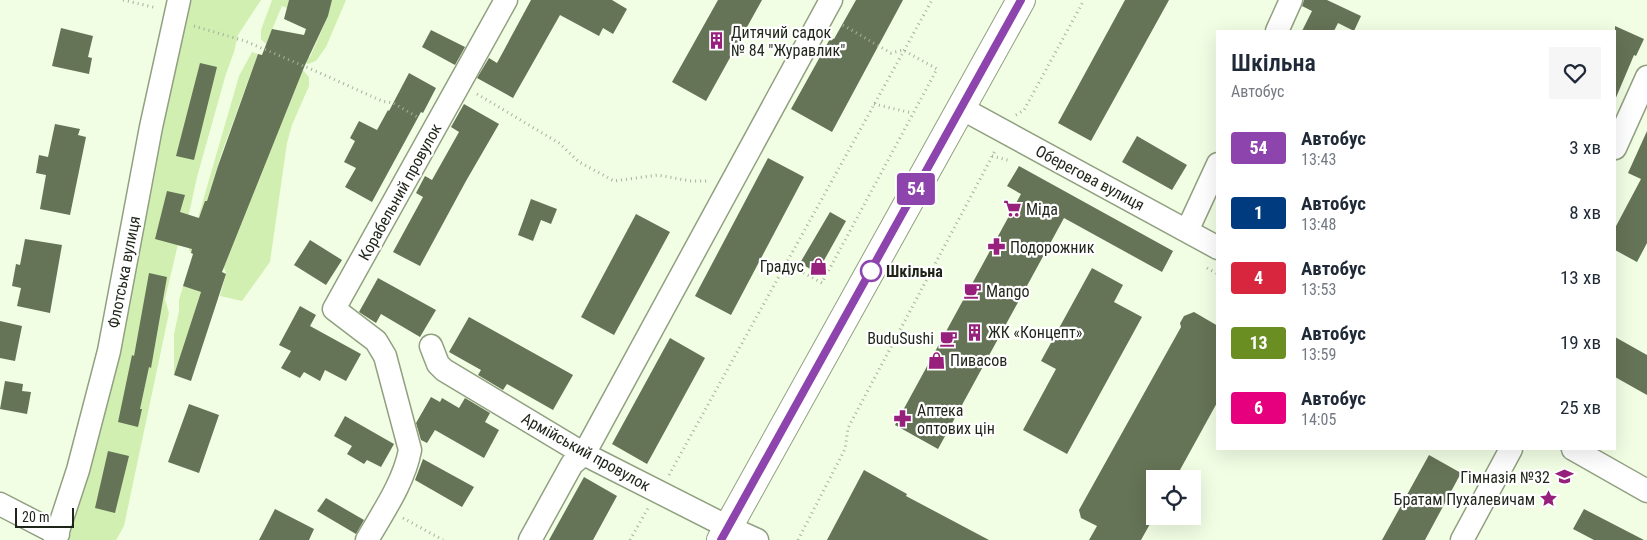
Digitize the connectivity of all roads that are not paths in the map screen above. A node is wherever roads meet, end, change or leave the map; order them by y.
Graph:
1 (506, 0) edge
2 (1021, 0) edge
3 (1291, 0) edge
4 (178, 6) edge
5 (827, 7) edge
6 (1277, 30) edge
7 (1647, 77) edge
8 (961, 108) junction
9 (1616, 146) edge
10 (1216, 168) edge
11 (1187, 231) junction
12 (1216, 247) edge
13 (431, 346) dead end
14 (1510, 450) edge
15 (1575, 450) edge
16 (584, 454) junction
17 (1647, 491) edge
18 (0, 504) edge
19 (724, 534) edge
20 (57, 537) edge
21 (367, 540) edge
22 (530, 540) edge
23 (757, 540) edge
24 (1462, 540) edge

1 - 21 street, Корабельний провулок
2 - 8 highway
3 - 6 street
4 - 20 street, Флотська вулиця
5 - 16 street
7 - 9 street
8 - 11 street, Оберегова вулиця
8 - 19 highway
10 - 11 street
11 - 12 street, Оберегова вулиця
13 - 16 street, Армійський провулок
14 - 24 street
15 - 17 street
16 - 19 street, Армійський провулок
16 - 22 street
18 - 20 street
19 - 23 street, Армійський провулок

